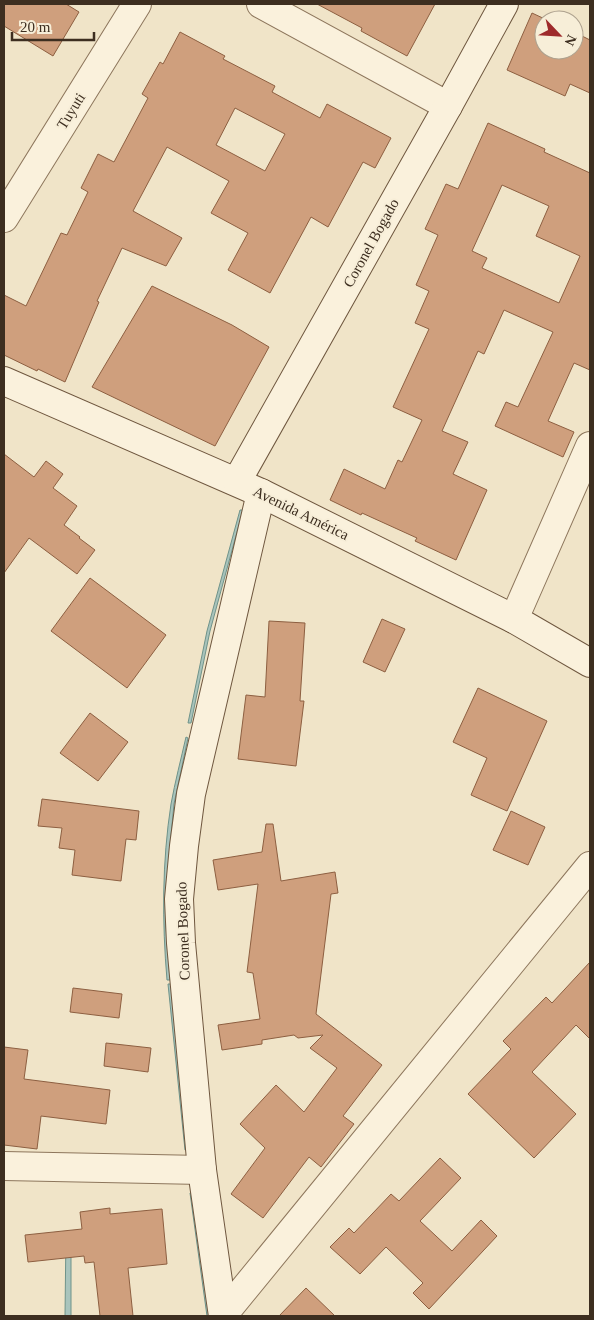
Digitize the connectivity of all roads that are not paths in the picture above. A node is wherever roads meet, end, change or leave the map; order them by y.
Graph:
1 (137, 4) edge
2 (261, 4) edge
3 (504, 4) edge
4 (448, 106) junction
5 (4, 218) edge
6 (4, 381) edge
7 (590, 446) edge
8 (249, 487) junction
9 (514, 619) junction
10 (590, 664) edge
11 (590, 866) edge
12 (4, 1166) edge
13 (202, 1170) junction
14 (223, 1316) edge

1 - 5 street, Tuyuti
2 - 4 street
3 - 4 street, Coronel Bogado
4 - 8 street, Coronel Bogado
6 - 8 street, Avenida América
7 - 9 street
8 - 9 street, Avenida América
8 - 13 street, Coronel Bogado
9 - 10 street, Avenida América
11 - 14 street
12 - 13 street
13 - 14 street, Coronel Bogado

